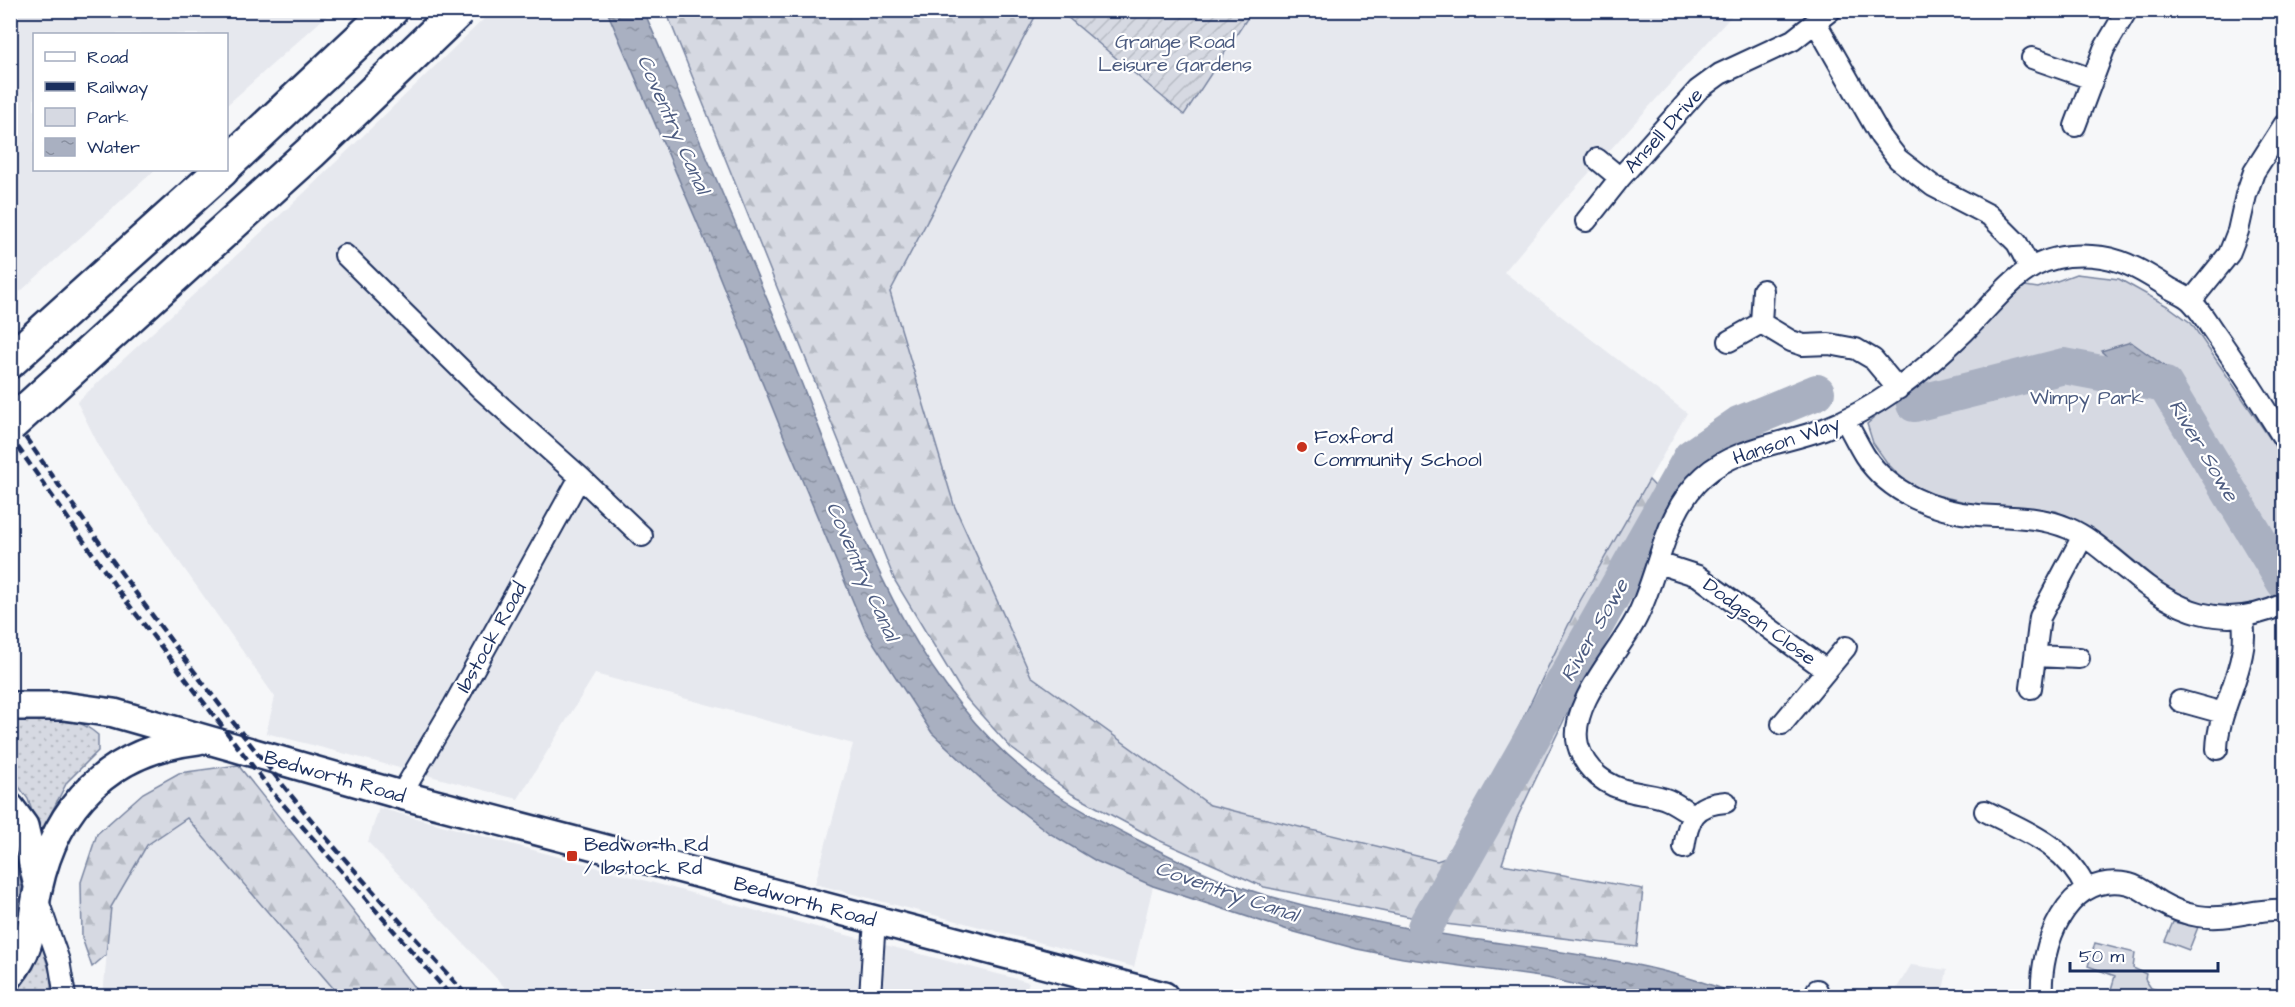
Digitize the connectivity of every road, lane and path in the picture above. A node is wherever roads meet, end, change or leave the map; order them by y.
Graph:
1 (390, 10) edge
2 (459, 10) edge
3 (2127, 10) edge
4 (1824, 17) edge
5 (2032, 58) dead end
6 (2092, 79) junction
7 (2284, 125) edge
8 (2074, 126) dead end
9 (1597, 159) dead end
10 (228, 163) edge
11 (221, 171) edge
12 (1620, 178) junction
13 (1586, 221) dead end
14 (345, 255) dead end
15 (2030, 268) junction
16 (1763, 290) dead end
17 (2191, 301) junction
18 (1761, 323) junction
19 (1729, 341) dead end
20 (10, 361) edge
21 (1898, 388) junction
22 (1845, 420) junction
23 (10, 425) edge
24 (2284, 439) edge
25 (580, 477) junction
26 (642, 536) dead end
27 (2083, 536) junction
28 (1658, 562) junction
29 (2284, 604) edge
30 (2242, 617) junction
31 (1846, 647) dead end
32 (2035, 656) junction
33 (2079, 657) dead end
34 (1826, 670) junction
35 (2031, 688) dead end
36 (2180, 701) dead end
37 (10, 706) edge
38 (2223, 713) junction
39 (1782, 724) dead end
40 (202, 739) junction
41 (2217, 749) dead end
42 (401, 795) junction
43 (1726, 802) dead end
44 (10, 807) edge
45 (1985, 811) dead end
46 (1693, 815) junction
47 (1684, 848) dead end
48 (2086, 889) junction
49 (38, 893) junction
50 (2284, 910) edge
51 (875, 920) junction
52 (10, 975) edge
53 (65, 996) edge
54 (870, 996) edge
55 (1164, 996) edge
56 (2042, 996) edge

1 - 10 highway
2 - 23 highway, bridge
3 - 6 street
4 - 12 street, Ansell Drive
4 - 15 street
5 - 6 street
6 - 8 street
7 - 17 street
9 - 12 street, Ansell Drive
11 - 20 highway
12 - 13 street, Ansell Drive
14 - 25 street
15 - 17 street, Hanson Way
15 - 21 street, Hanson Way
16 - 18 street
17 - 24 street, Hanson Way
18 - 19 street
18 - 21 street
21 - 22 street, Hanson Way
22 - 27 street
22 - 28 street, Hanson Way
25 - 26 street
25 - 42 street, Ibstock Road
27 - 30 street
27 - 32 street
28 - 34 street, Dodgson Close
28 - 46 street, Hanson Way
29 - 30 street
30 - 38 street
31 - 34 street, Dodgson Close
32 - 33 street
32 - 35 street
34 - 39 street, Dodgson Close
36 - 38 street
37 - 40 main road, Bedworth Road
38 - 41 street
40 - 42 main road, Bedworth Road
40 - 49 main road
42 - 51 main road, Bedworth Road
43 - 46 street
44 - 49 main road
45 - 48 street
46 - 47 street
48 - 50 street
48 - 56 street
49 - 52 main road
49 - 53 street
51 - 54 street
51 - 55 main road, Bedworth Road

